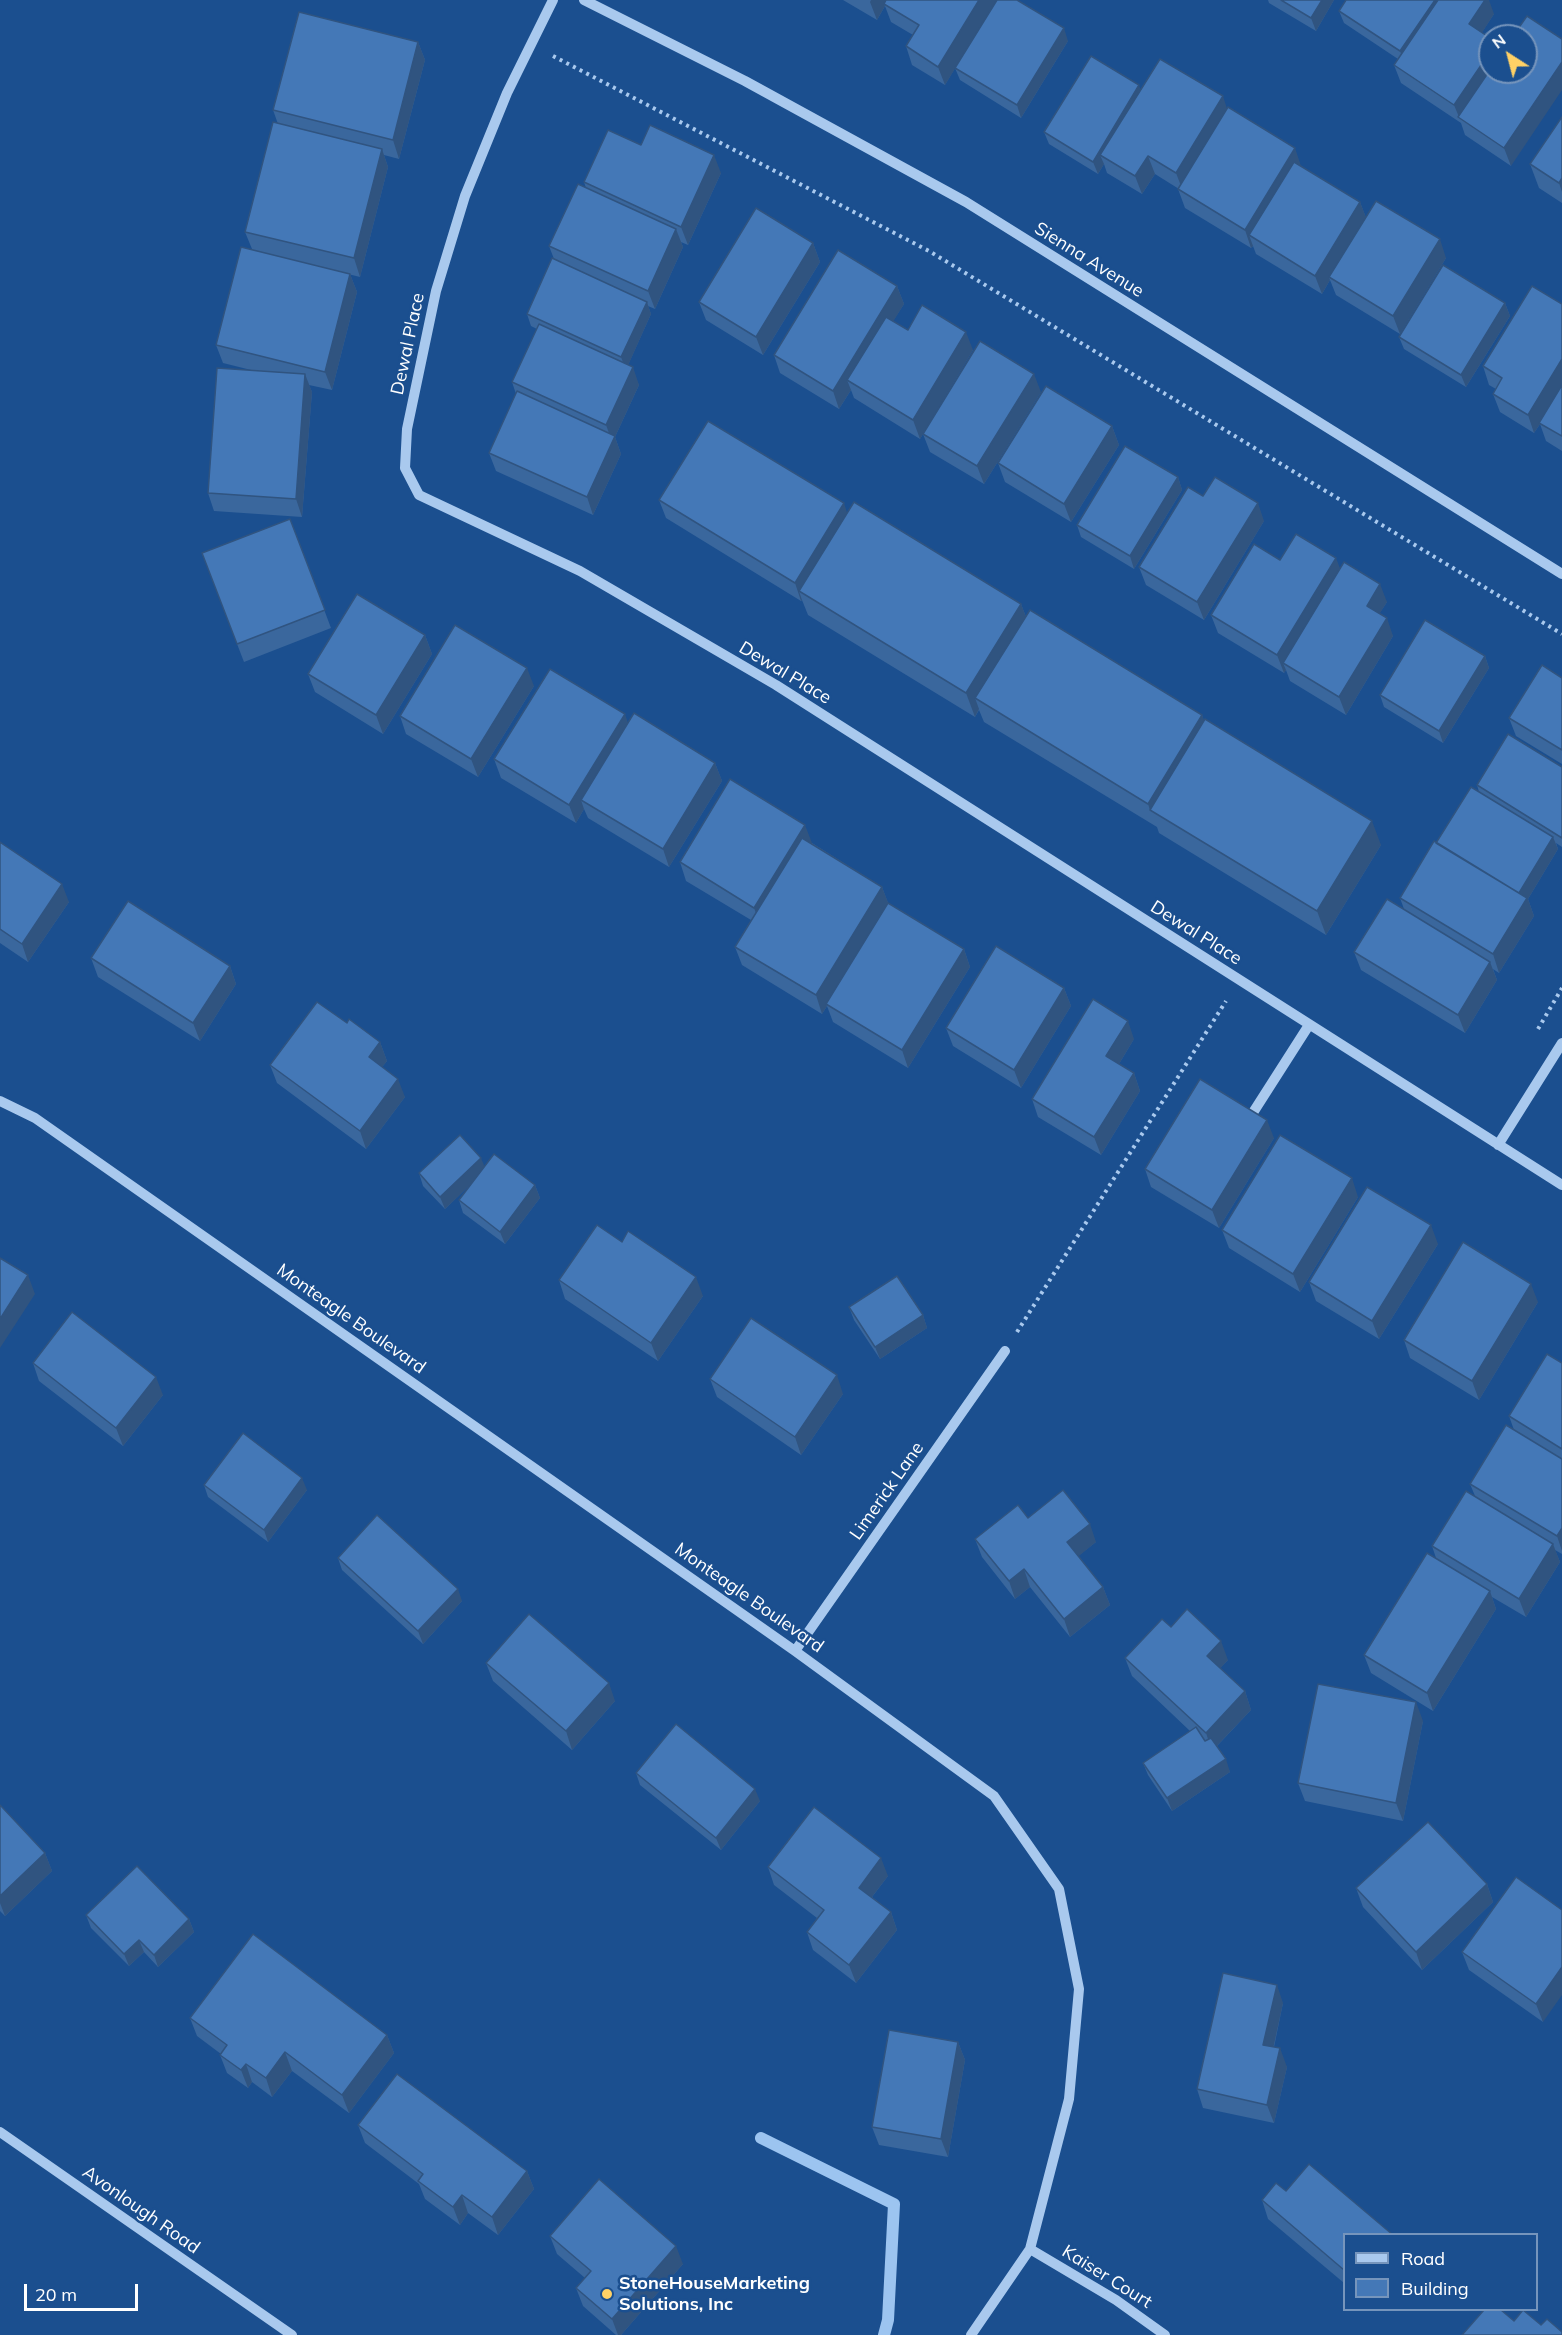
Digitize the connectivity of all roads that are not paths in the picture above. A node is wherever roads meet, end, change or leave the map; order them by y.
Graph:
1 (554, 0) edge
2 (584, 0) edge
3 (1562, 574) edge
4 (1310, 1025) junction
5 (1562, 1043) edge
6 (0, 1101) edge
7 (1247, 1122) edge
8 (1498, 1145) junction
9 (1562, 1185) edge
10 (1005, 1351) road end
11 (795, 1651) junction
12 (0, 2132) edge
13 (1030, 2249) junction
14 (292, 2335) edge
15 (971, 2335) edge
16 (1165, 2335) edge

1 - 4 street, Dewal Place
2 - 3 street, Sienna Avenue
4 - 7 street
4 - 8 street, Dewal Place
5 - 8 street
6 - 11 street, Monteagle Boulevard
8 - 9 street, Dewal Place
10 - 11 street, Limerick Lane
11 - 13 street, Monteagle Boulevard
12 - 14 street, Avonlough Road
13 - 15 street, Monteagle Boulevard
13 - 16 street, Kaiser Court

